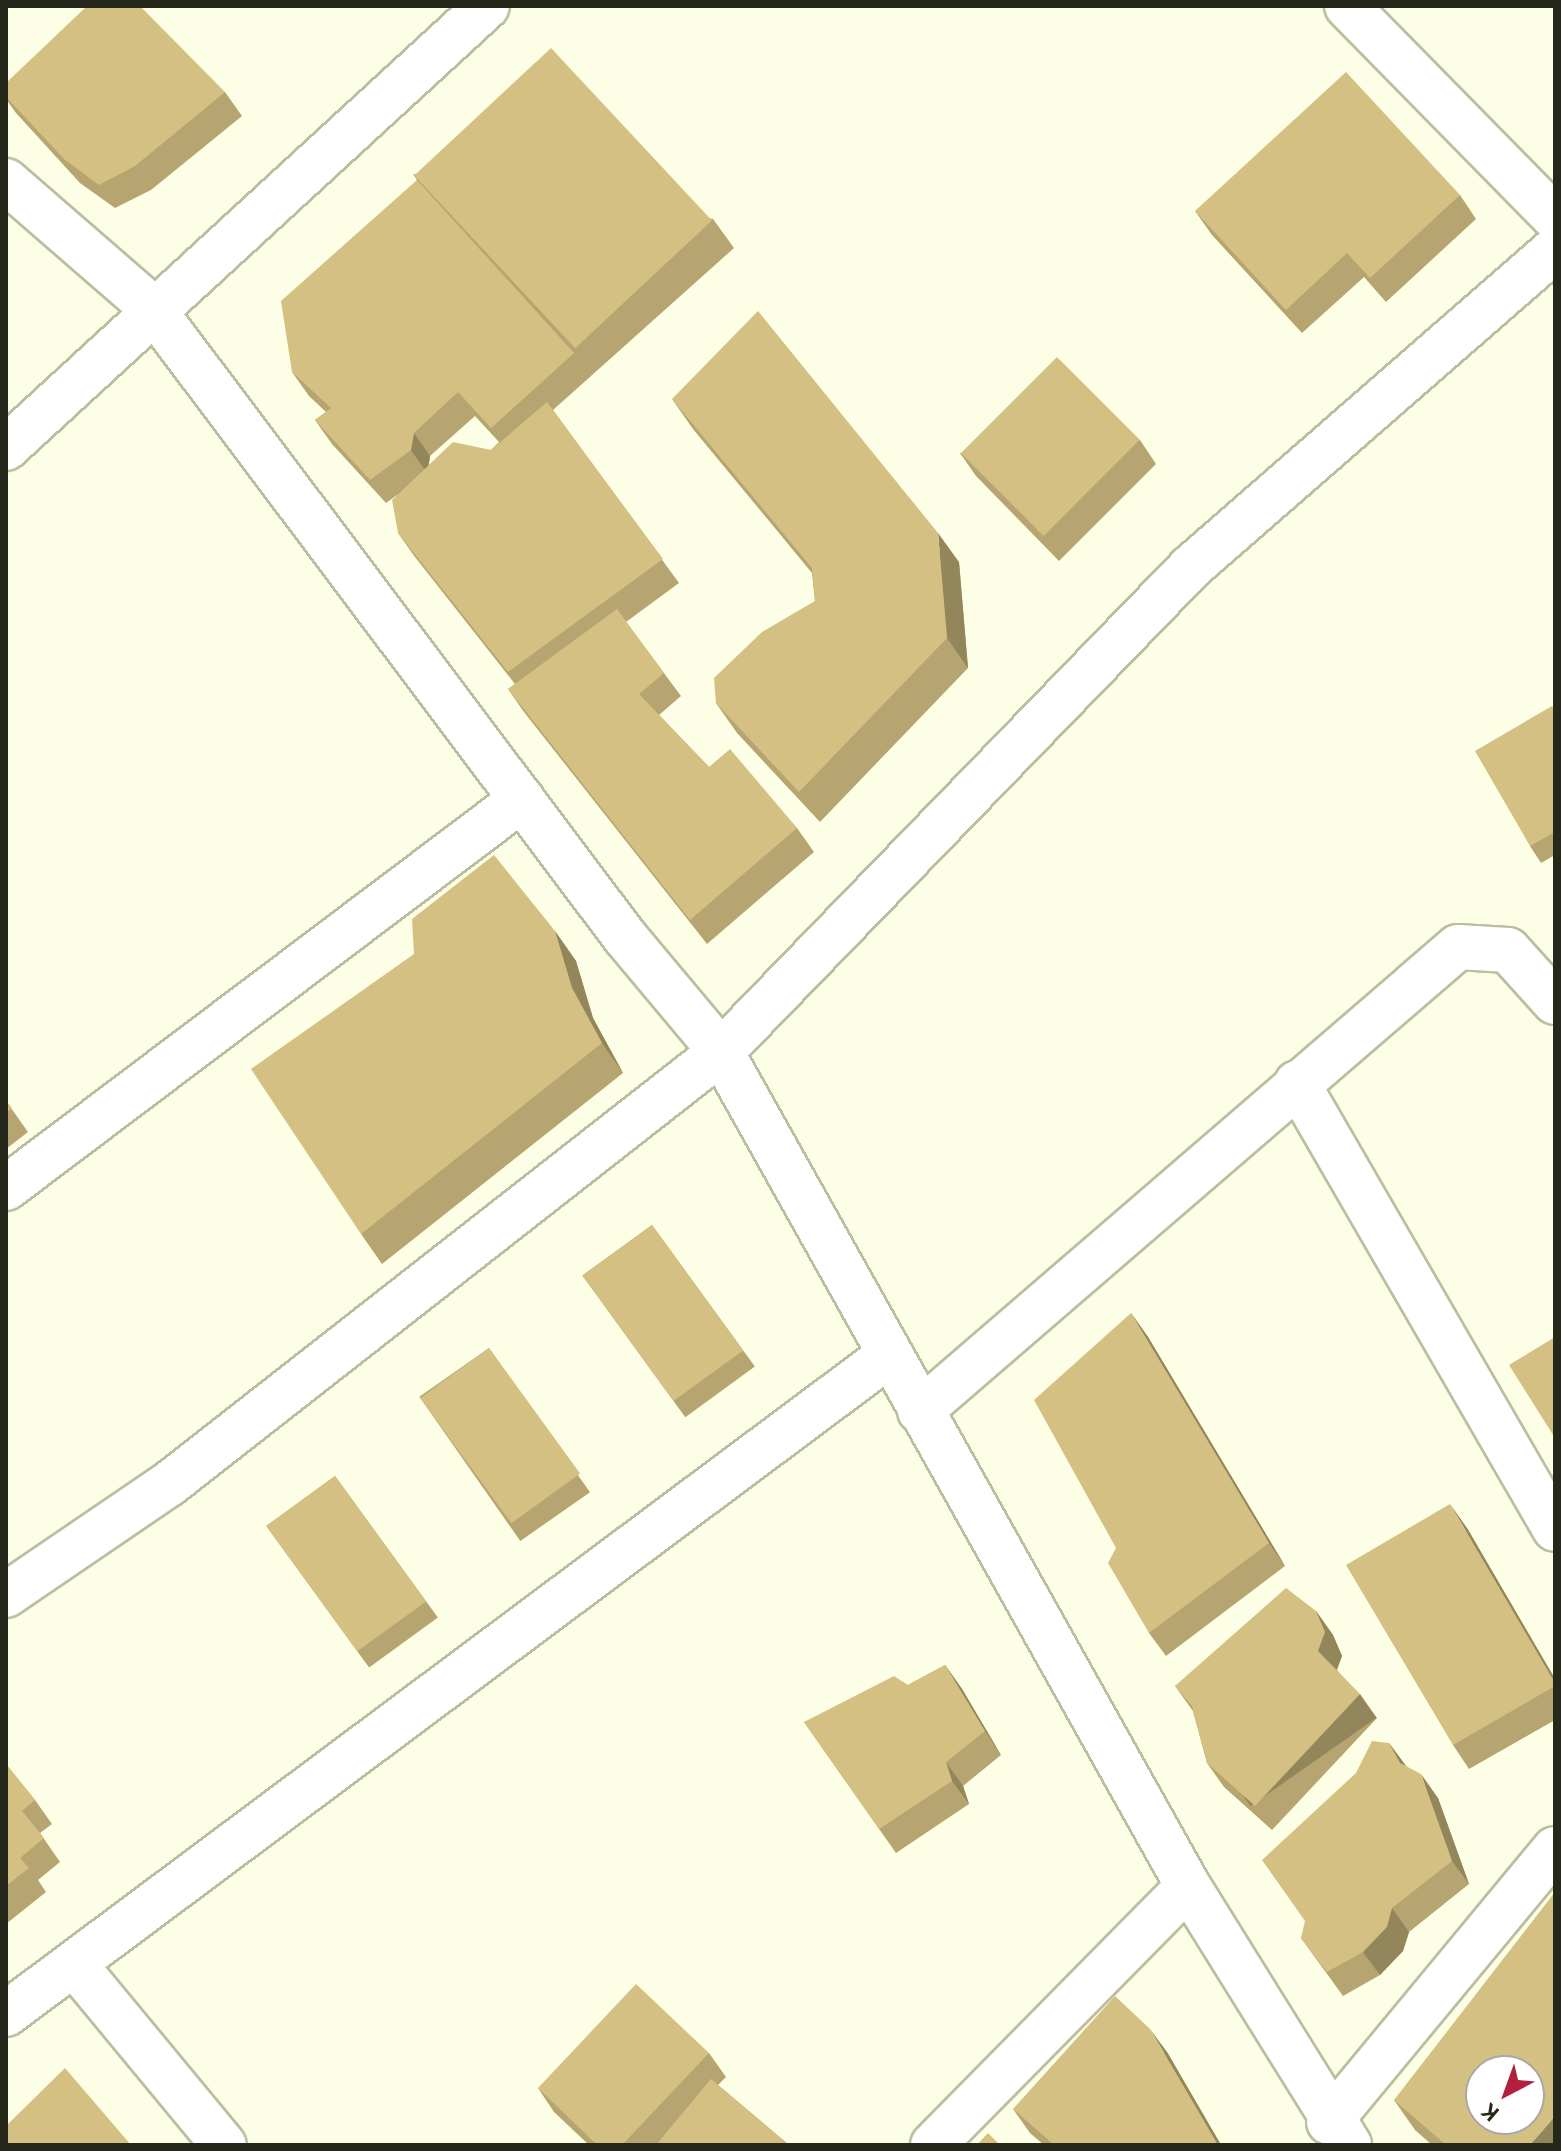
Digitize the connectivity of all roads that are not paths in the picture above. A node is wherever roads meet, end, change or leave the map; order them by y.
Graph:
1 (487, 6) edge
2 (1347, 6) edge
3 (6, 181) edge
4 (1555, 218) edge
5 (1555, 250) edge
6 (152, 308) junction
7 (6, 448) edge
8 (522, 799) junction
9 (1555, 1002) edge
10 (721, 1052) junction
11 (1297, 1083) junction
12 (6, 1188) edge
13 (889, 1355) junction
14 (920, 1411) junction
15 (1555, 1529) edge
16 (6, 1595) edge
17 (1555, 1849) edge
18 (1188, 1886) junction
19 (74, 1964) junction
20 (6, 2014) edge
21 (1339, 2134) edge
22 (224, 2145) edge
23 (933, 2145) edge

1 - 6 street
2 - 4 street
3 - 6 street
5 - 10 street
6 - 7 street
6 - 8 street
8 - 10 street
8 - 12 street
9 - 11 street
10 - 13 street
10 - 16 street
11 - 14 street
11 - 15 street
13 - 14 street
13 - 19 street
14 - 18 street
17 - 21 street
18 - 21 street
18 - 23 street
19 - 20 street
19 - 22 street

